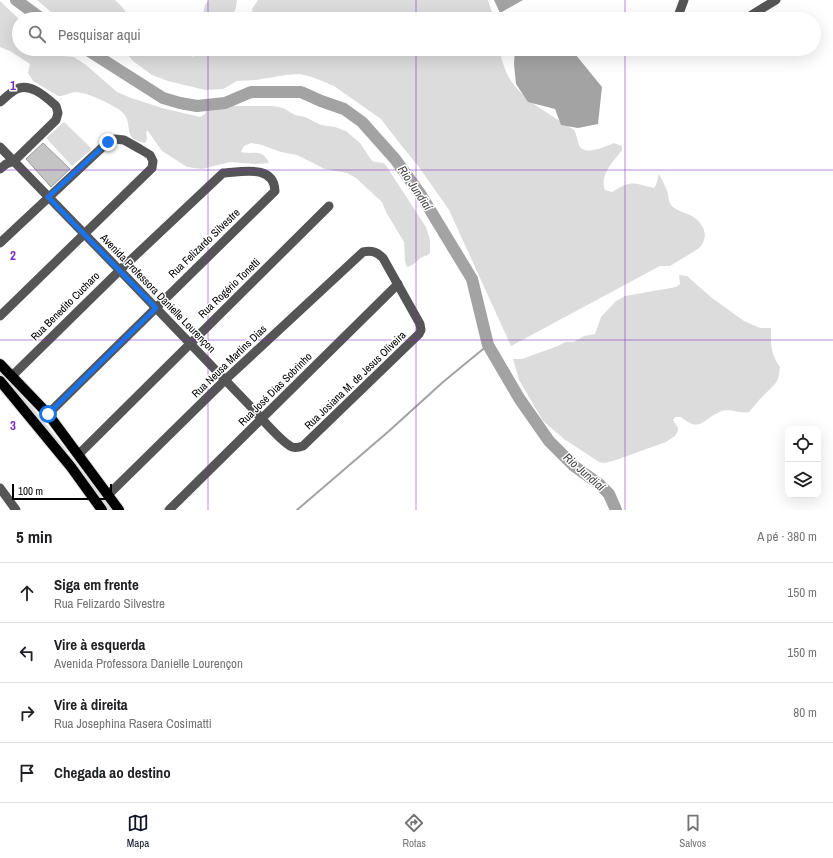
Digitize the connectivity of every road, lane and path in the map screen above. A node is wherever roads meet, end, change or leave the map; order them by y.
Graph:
1 (684, 0) edge
2 (776, 0) edge
3 (680, 12) edge
4 (756, 12) edge
5 (0, 102) edge
6 (0, 147) edge
7 (14, 161) junction
8 (0, 169) edge
9 (223, 173) joint
10 (48, 197) junction
11 (329, 206) dead end
12 (84, 234) junction
13 (0, 243) edge
14 (120, 270) junction
15 (398, 284) junction
16 (156, 308) junction
17 (0, 316) edge
18 (190, 344) junction
19 (0, 364) edge
20 (12, 376) junction
21 (225, 380) junction
22 (0, 382) edge
23 (48, 414) junction
24 (262, 418) junction
25 (303, 446) joint
26 (78, 455) junction
27 (0, 488) edge
28 (108, 496) junction
29 (16, 510) edge
30 (102, 510) edge
31 (119, 510) edge
32 (169, 510) edge

1 - 3 street
2 - 4 street
5 - 7 street
6 - 7 street, Avenida Professora Danielle Lourençon
7 - 8 street
7 - 10 street, Avenida Professora Danielle Lourençon
9 - 14 street, Rua Benedito Cucharo
9 - 16 street, Rua Felizardo Silvestre
10 - 12 street, Avenida Professora Danielle Lourençon
10 - 12 street
10 - 13 street
11 - 18 street, Rua Rogério Tonetti
12 - 14 street, Avenida Professora Danielle Lourençon
12 - 17 street
14 - 16 street, Avenida Professora Danielle Lourençon
14 - 20 street, Rua Benedito Cucharo
15 - 21 street, Rua Neusa Martins Dias
15 - 24 street, Rua José Dias Sobrinho
15 - 25 street, Rua Josiana M. de Jesus Oliveira
16 - 18 street, Avenida Professora Danielle Lourençon
16 - 23 street, Rua Felizardo Silvestre
18 - 21 street, Avenida Professora Danielle Lourençon
18 - 26 street, Rua Rogério Tonetti
19 - 20 main road
20 - 23 main road
21 - 24 street, Avenida Professora Danielle Lourençon
21 - 28 street, Rua Neusa Martins Dias
22 - 30 main road
23 - 26 main road
24 - 25 street, Avenida Professora Danielle Lourençon
24 - 32 street, Rua José Dias Sobrinho
26 - 28 main road
27 - 29 street
28 - 31 main road

